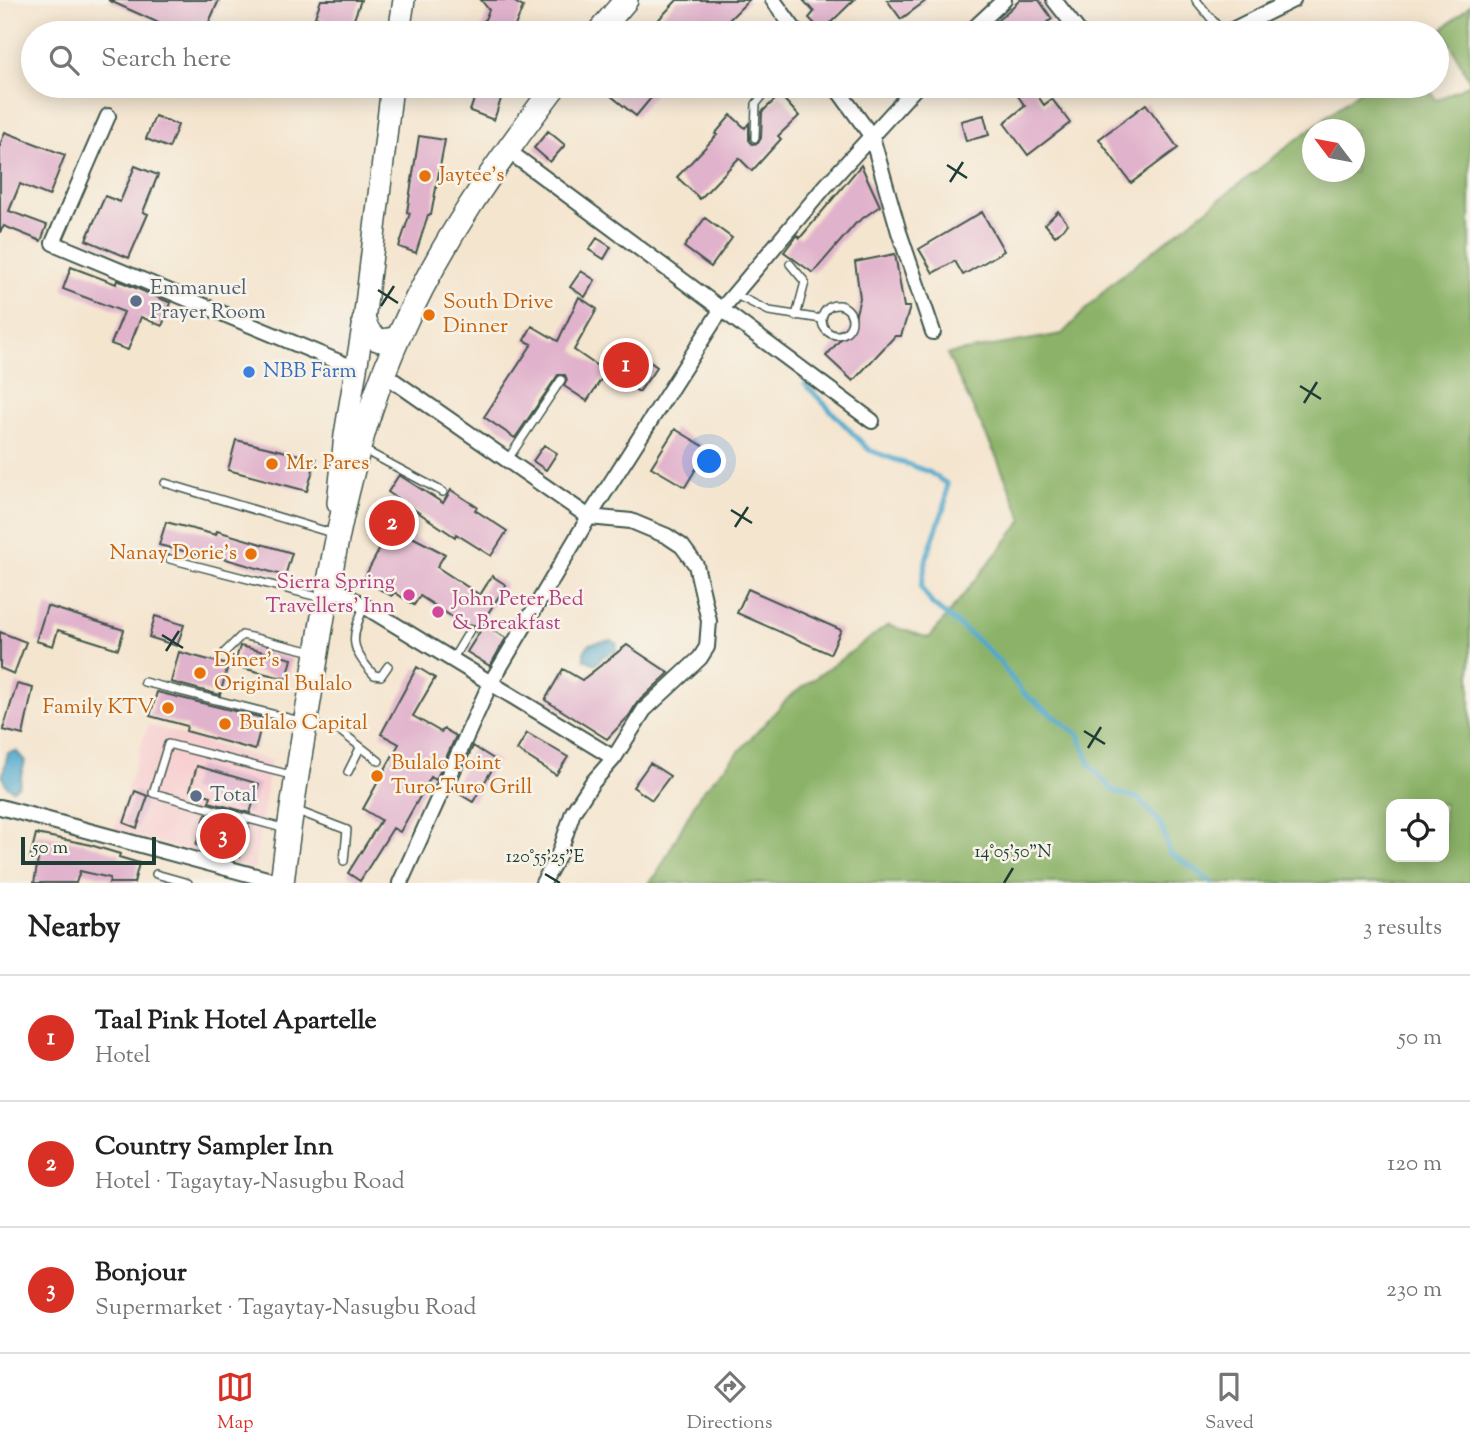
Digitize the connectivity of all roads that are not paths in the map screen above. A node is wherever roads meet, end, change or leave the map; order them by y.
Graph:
1 (404, 0) edge
2 (626, 0) edge
3 (773, 0) edge
4 (1003, 0) edge
5 (1054, 0) edge
6 (1196, 0) edge
7 (1293, 0) edge
8 (401, 21) edge
9 (608, 21) edge
10 (788, 21) edge
11 (981, 21) edge
12 (1071, 21) edge
13 (1214, 21) edge
14 (1250, 21) edge
15 (391, 98) edge
16 (546, 98) edge
17 (760, 98) edge
18 (844, 98) edge
19 (906, 98) edge
20 (108, 116) dead end
21 (872, 137) junction
22 (755, 138) dead end
23 (506, 150) junction
24 (790, 264) dead end
25 (736, 295) junction
26 (721, 310) junction
27 (796, 316) junction
28 (822, 319) junction
29 (364, 321) junction
30 (933, 332) dead end
31 (398, 337) junction
32 (356, 369) junction
33 (384, 374) junction
34 (561, 380) dead end
35 (872, 421) dead end
36 (359, 447) junction
37 (508, 460) junction
38 (165, 483) dead end
39 (443, 492) dead end
40 (589, 517) junction
41 (337, 534) junction
42 (170, 559) dead end
43 (327, 592) junction
44 (364, 607) junction
45 (470, 630) dead end
46 (225, 652) dead end
47 (317, 653) junction
48 (452, 661) junction
49 (388, 666) dead end
50 (144, 682) dead end
51 (490, 684) junction
52 (304, 723) junction
53 (360, 748) junction
54 (614, 758) junction
55 (379, 761) dead end
56 (348, 772) dead end
57 (295, 776) junction
58 (0, 807) edge
59 (289, 818) junction
60 (344, 861) dead end
61 (156, 874) dead end
62 (188, 883) edge
63 (282, 883) edge
64 (400, 883) edge
65 (543, 883) edge

1 - 8 main road
2 - 9 main road
3 - 10 street
4 - 11 street
5 - 12 street
6 - 13 lane
7 - 14 street
15 - 29 main road
16 - 23 main road
17 - 22 lane
18 - 21 street
19 - 21 street
20 - 32 street
21 - 25 street
21 - 30 street
23 - 26 street
23 - 31 main road
24 - 27 lane
25 - 26 street
25 - 27 lane
26 - 35 street
26 - 40 street
27 - 28 lane
28 - 28 lane
29 - 31 main road
29 - 32 main road
31 - 33 main road
32 - 41 main road
33 - 36 main road
33 - 37 street
34 - 37 lane
36 - 39 lane
36 - 41 main road
37 - 40 street
38 - 41 lane
40 - 51 street
40 - 54 street
41 - 43 main road
42 - 43 lane
43 - 44 street
43 - 47 main road
44 - 48 street
44 - 49 lane
45 - 48 lane
46 - 47 lane
47 - 52 main road
48 - 51 street
50 - 52 lane
51 - 54 street
51 - 64 street
52 - 53 lane
52 - 57 main road
53 - 55 lane
53 - 56 lane
54 - 65 street
57 - 59 main road
57 - 59 lane
58 - 63 street
59 - 60 lane
59 - 63 main road
61 - 62 lane

